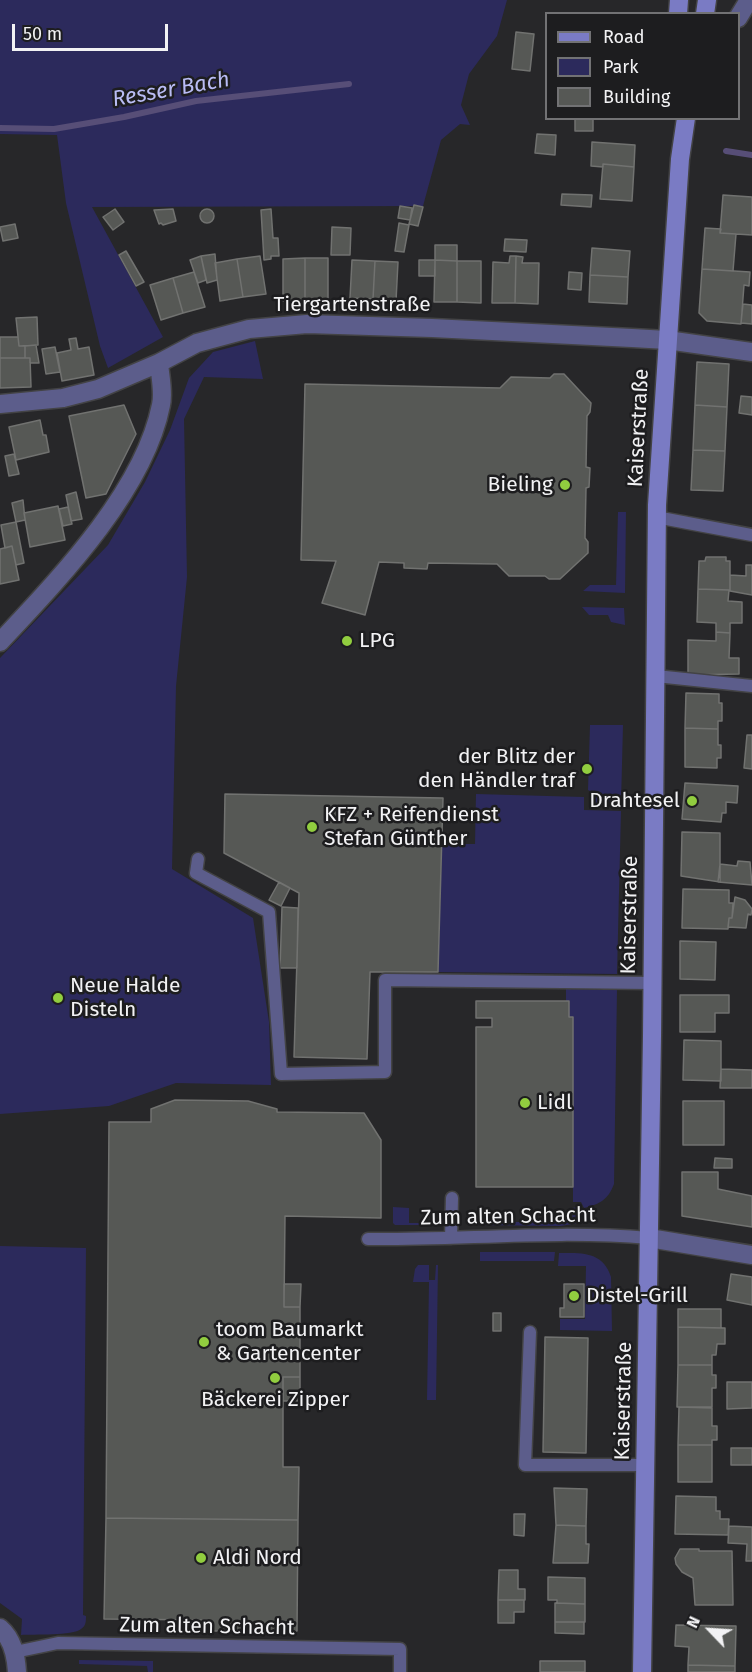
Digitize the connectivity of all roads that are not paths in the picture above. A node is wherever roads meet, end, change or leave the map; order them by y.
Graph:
1 (749, 0) edge
2 (740, 15) edge
3 (675, 120) edge
4 (686, 120) edge
5 (680, 159) junction
6 (667, 340) junction
7 (752, 352) edge
8 (159, 363) junction
9 (0, 404) edge
10 (656, 517) junction
11 (752, 535) edge
12 (0, 642) edge
13 (656, 676) junction
14 (752, 686) edge
15 (198, 859) dead end
16 (651, 983) junction
17 (452, 1198) dead end
18 (451, 1238) junction
19 (649, 1238) junction
20 (368, 1239) dead end
21 (752, 1255) edge
22 (530, 1332) dead end
23 (645, 1465) junction
24 (0, 1628) edge
25 (15, 1652) junction
26 (17, 1672) edge
27 (400, 1672) edge
28 (642, 1672) edge

1 - 2 street
3 - 5 main road
4 - 5 main road
5 - 6 main road, Kaiserstraße
6 - 7 street, Tiergartenstraße
6 - 8 street, Tiergartenstraße
6 - 10 main road, Kaiserstraße
8 - 9 street, Tiergartenstraße
8 - 12 street
10 - 11 lane
10 - 13 main road, Kaiserstraße
13 - 14 lane
13 - 16 main road, Kaiserstraße
15 - 16 lane
16 - 19 main road, Kaiserstraße
17 - 18 lane
18 - 19 lane, Zum alten Schacht
18 - 20 lane, Zum alten Schacht
19 - 21 street
19 - 23 main road, Kaiserstraße
22 - 23 lane
23 - 28 main road, Kaiserstraße
24 - 25 street
25 - 26 street
25 - 27 lane, Zum alten Schacht

